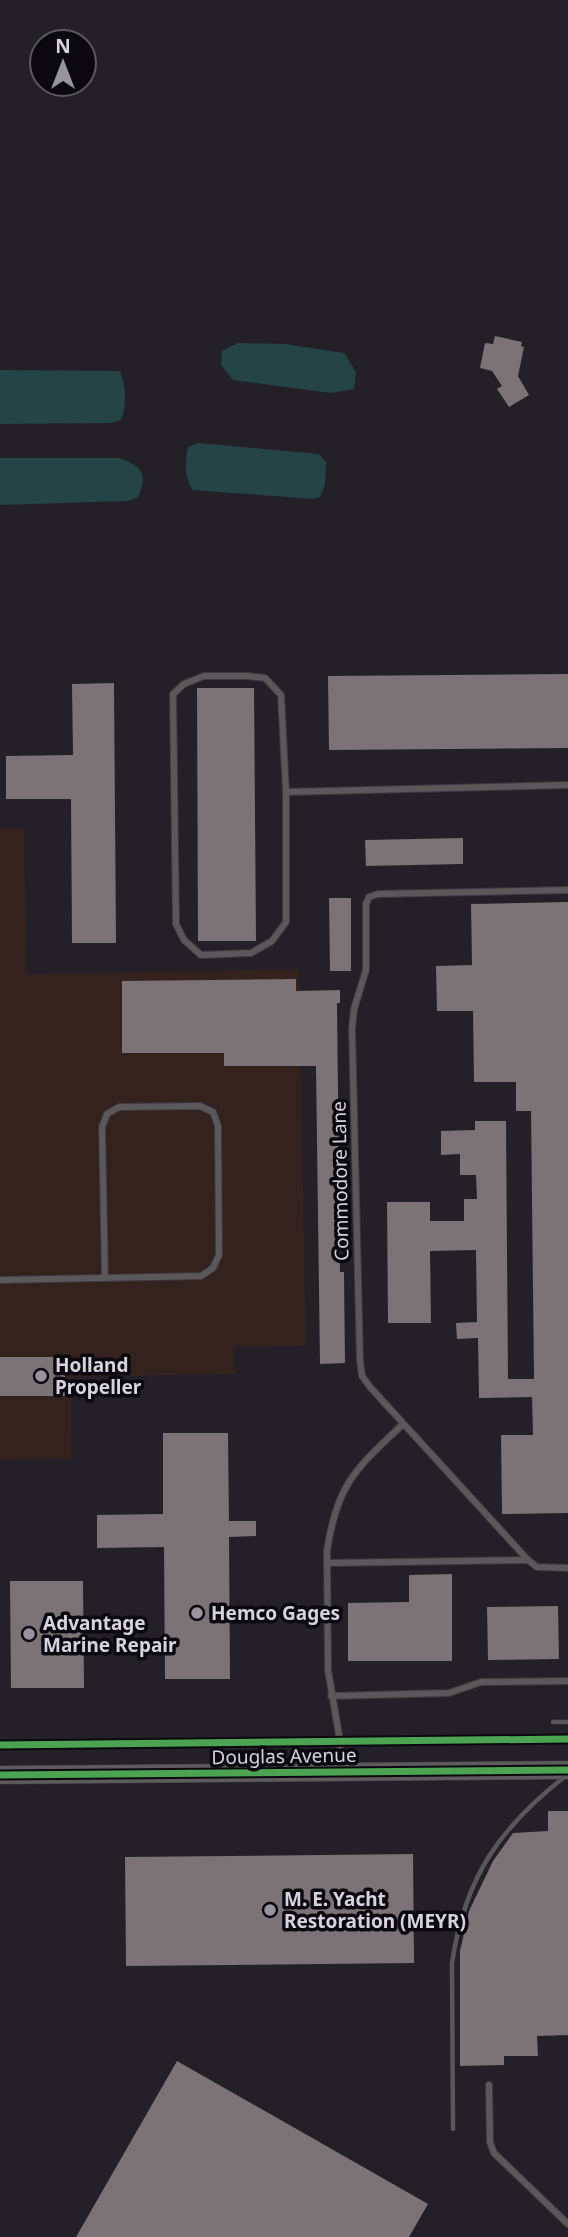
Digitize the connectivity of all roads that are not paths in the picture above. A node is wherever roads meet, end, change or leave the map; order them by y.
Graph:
1 (568, 785) edge
2 (286, 792) junction
3 (568, 890) edge
4 (105, 1278) junction
5 (0, 1279) edge
6 (403, 1423) junction
7 (528, 1560) junction
8 (327, 1563) junction
9 (568, 1568) edge
10 (568, 1681) edge
11 (331, 1696) junction
12 (568, 1770) edge
13 (341, 1771) junction
14 (0, 1775) edge
15 (489, 2085) dead end
16 (568, 2224) edge

1 - 2 lane
2 - 2 lane
3 - 6 lane, Commodore Lane
4 - 4 lane
4 - 5 lane
6 - 7 lane, Commodore Lane
6 - 8 lane
7 - 8 lane
7 - 9 lane
8 - 11 lane
10 - 11 lane
11 - 13 lane
12 - 13 street, Douglas Avenue
13 - 14 street, Douglas Avenue
15 - 16 lane

